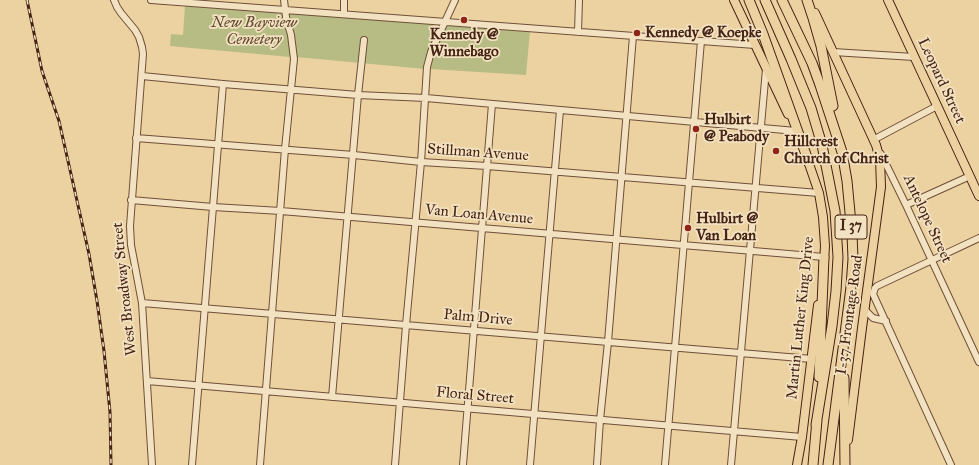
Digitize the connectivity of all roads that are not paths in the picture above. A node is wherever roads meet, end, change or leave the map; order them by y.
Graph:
1 (114, 0) edge
2 (152, 0) edge
3 (284, 0) edge
4 (344, 0) edge
5 (456, 0) edge
6 (579, 0) edge
7 (734, 0) edge
8 (749, 0) edge
9 (758, 0) edge
10 (765, 0) edge
11 (807, 0) edge
12 (888, 0) edge
13 (167, 1) edge
14 (784, 2) edge
15 (225, 3) edge
16 (285, 10) junction
17 (344, 14) junction
18 (445, 22) junction
19 (578, 32) junction
20 (633, 36) junction
21 (364, 40) dead end
22 (700, 41) junction
23 (784, 43) junction
24 (755, 45) junction
25 (833, 52) junction
26 (914, 57) junction
27 (766, 69) junction
28 (142, 76) junction
29 (224, 84) junction
30 (291, 89) junction
31 (358, 95) junction
32 (426, 98) junction
33 (492, 104) junction
34 (937, 106) junction
35 (560, 110) junction
36 (626, 116) junction
37 (694, 122) junction
38 (761, 128) junction
39 (796, 131) junction
40 (136, 138) junction
41 (875, 142) junction
42 (218, 145) junction
43 (285, 149) junction
44 (842, 152) junction
45 (354, 155) junction
46 (421, 162) junction
47 (809, 163) junction
48 (487, 166) junction
49 (555, 172) junction
50 (970, 176) junction
51 (622, 177) junction
52 (689, 183) junction
53 (756, 188) junction
54 (819, 193) junction
55 (979, 196) edge
56 (131, 200) junction
57 (906, 205) junction
58 (213, 207) junction
59 (281, 211) junction
60 (348, 217) junction
61 (415, 222) junction
62 (482, 228) junction
63 (549, 234) junction
64 (979, 238) edge
65 (617, 239) junction
66 (683, 245) junction
67 (750, 250) junction
68 (824, 257) junction
69 (931, 260) junction
70 (142, 303) junction
71 (205, 308) junction
72 (849, 308) junction
73 (864, 309) junction
74 (272, 314) junction
75 (873, 318) junction
76 (339, 320) junction
77 (886, 321) junction
78 (406, 325) junction
79 (862, 328) junction
80 (474, 331) junction
81 (541, 337) junction
82 (608, 342) junction
83 (675, 348) junction
84 (741, 354) junction
85 (812, 359) junction
86 (979, 362) edge
87 (147, 381) junction
88 (198, 385) junction
89 (266, 391) junction
90 (332, 397) junction
91 (400, 403) junction
92 (468, 408) junction
93 (534, 414) junction
94 (600, 420) junction
95 (816, 425) junction
96 (668, 426) junction
97 (734, 431) junction
98 (802, 437) junction
99 (152, 465) edge
100 (192, 465) edge
101 (260, 465) edge
102 (395, 465) edge
103 (464, 465) edge
104 (530, 465) edge
105 (597, 465) edge
106 (665, 465) edge
107 (731, 465) edge
108 (797, 465) edge
109 (813, 465) edge
110 (828, 465) edge
111 (846, 465) edge
112 (951, 465) edge

1 - 28 street, West Broadway Street
2 - 13 street
3 - 16 street
4 - 17 street
5 - 18 street
6 - 19 street
7 - 24 main road, Martin Luther King Drive
8 - 47 highway
9 - 23 highway
10 - 23 highway, I 37
11 - 25 main road, Antelope Street
11 - 44 highway
12 - 26 main road, Leopard Street
13 - 15 street
14 - 44 highway, I 37
15 - 16 street
16 - 17 street
16 - 30 street
17 - 18 street
18 - 19 street
18 - 32 street
19 - 20 street
20 - 22 street
20 - 36 street
21 - 31 street
22 - 24 street
22 - 37 street
23 - 95 highway, I 37
24 - 27 main road, Martin Luther King Drive
25 - 26 street
25 - 41 main road, Antelope Street
26 - 34 main road, Leopard Street
27 - 38 street
27 - 39 main road, Martin Luther King Drive
28 - 29 street
28 - 40 street, West Broadway Street
29 - 30 street
29 - 42 street
30 - 31 street
30 - 43 street
31 - 32 street
31 - 45 street
32 - 33 street
32 - 46 street
33 - 35 street
33 - 48 street
34 - 41 street
34 - 50 main road, Leopard Street
35 - 36 street
35 - 49 street
36 - 37 street
36 - 51 street
37 - 38 street
37 - 52 street
38 - 39 street
38 - 53 street
39 - 47 main road, Martin Luther King Drive
40 - 42 street, Stillman Avenue
40 - 56 street, West Broadway Street
41 - 57 street, Antelope Street
41 - 73 main road, I-37 Frontage Road
42 - 43 street, Stillman Avenue
42 - 58 street
43 - 45 street, Stillman Avenue
43 - 59 street
44 - 72 highway, I 37
45 - 46 street, Stillman Avenue
45 - 60 street
46 - 48 street, Stillman Avenue
46 - 61 street
47 - 54 main road, Martin Luther King Drive
48 - 49 street, Stillman Avenue
48 - 62 street
49 - 51 street, Stillman Avenue
49 - 63 street
50 - 55 main road, Leopard Street
50 - 57 street
51 - 52 street, Stillman Avenue
51 - 65 street
52 - 53 street, Stillman Avenue
52 - 66 street
53 - 54 street, Stillman Avenue
53 - 67 street
54 - 68 main road, Martin Luther King Drive
56 - 58 street, Van Loan Avenue
56 - 70 street, West Broadway Street
57 - 69 street, Antelope Street
58 - 59 street, Van Loan Avenue
58 - 71 street
59 - 60 street, Van Loan Avenue
59 - 74 street
60 - 61 street, Van Loan Avenue
60 - 76 street
61 - 62 street, Van Loan Avenue
61 - 78 street
62 - 63 street, Van Loan Avenue
62 - 80 street
63 - 65 street, Van Loan Avenue
63 - 81 street
64 - 69 street
65 - 66 street, Van Loan Avenue
65 - 82 street
66 - 67 street, Van Loan Avenue
66 - 83 street
67 - 68 street, Van Loan Avenue
67 - 84 street
68 - 85 main road, Martin Luther King Drive
68 - 95 highway
69 - 77 street
69 - 86 street, Antelope Street
70 - 71 street, Palm Drive
70 - 87 street, West Broadway Street
71 - 74 street, Palm Drive
71 - 88 street
72 - 110 highway, I 37
72 - 111 highway
73 - 75 street
73 - 79 main road, I-37 Frontage Road
74 - 76 street, Palm Drive
74 - 89 street
75 - 77 street
75 - 79 street
76 - 78 street, Palm Drive
76 - 90 street
77 - 112 street
78 - 80 street, Palm Drive
78 - 91 street
79 - 111 main road, I-37 Frontage Road
80 - 81 street, Palm Drive
80 - 92 street
81 - 82 street, Palm Drive
81 - 93 street
82 - 83 street, Palm Drive
82 - 94 street
83 - 84 street, Palm Drive
83 - 96 street
84 - 85 street, Palm Drive
84 - 97 street
85 - 98 main road, Martin Luther King Drive
87 - 88 street, Floral Street
87 - 99 street, West Broadway Street
88 - 89 street, Floral Street
88 - 100 street
89 - 90 street, Floral Street
89 - 101 street
90 - 91 street, Floral Street
91 - 92 street, Floral Street
91 - 102 street
92 - 93 street, Floral Street
92 - 103 street
93 - 94 street, Floral Street
93 - 104 street
94 - 96 street, Floral Street
94 - 105 street
95 - 109 highway, I 37
96 - 97 street, Floral Street
96 - 106 street
97 - 98 street, Floral Street
97 - 107 street
98 - 108 main road, Martin Luther King Drive

